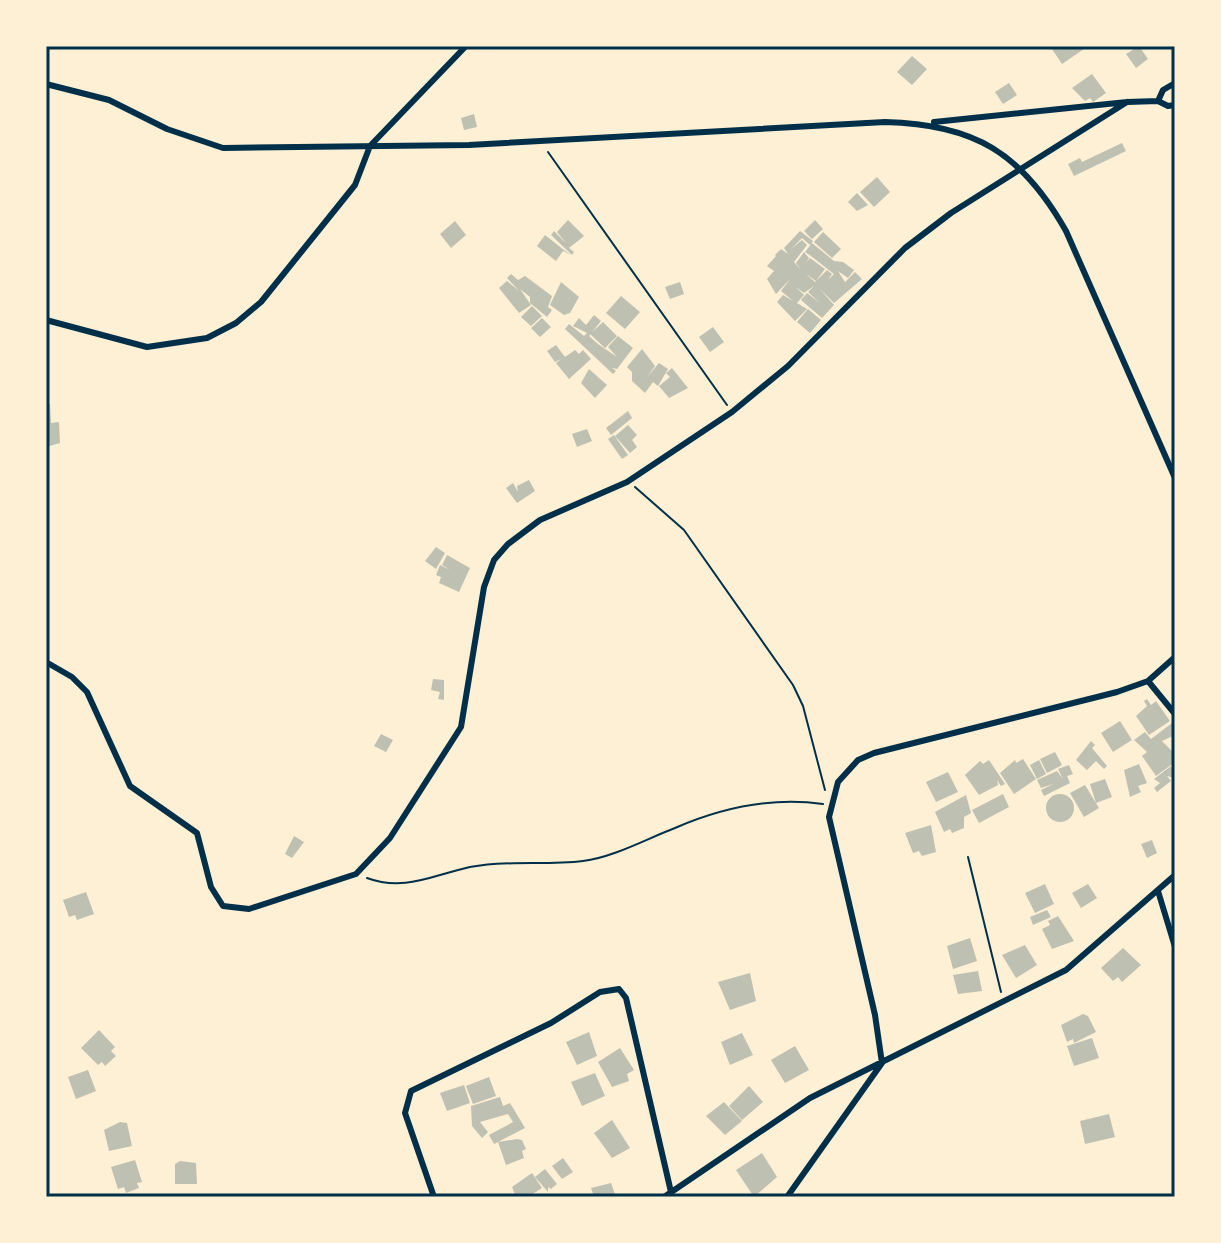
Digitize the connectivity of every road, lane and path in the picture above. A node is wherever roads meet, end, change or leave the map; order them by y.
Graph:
1 (466, 46) edge
2 (1175, 83) edge
3 (46, 84) edge
4 (1158, 101) junction
5 (1127, 102) junction
6 (1175, 105) edge
7 (929, 123) junction
8 (541, 141) junction
9 (370, 146) junction
10 (1021, 169) junction
11 (46, 320) edge
12 (732, 412) junction
13 (1175, 478) edge
14 (627, 482) junction
15 (1175, 657) edge
16 (46, 662) edge
17 (1148, 681) junction
18 (1175, 714) edge
19 (830, 805) junction
20 (968, 857) dead end
21 (356, 874) junction
22 (1175, 875) edge
23 (1158, 891) junction
24 (1175, 947) edge
25 (1003, 1001) junction
26 (882, 1063) junction
27 (671, 1192) junction
28 (434, 1197) edge
29 (664, 1197) edge
30 (787, 1197) edge

1 - 9 street
2 - 4 street
3 - 9 street
4 - 5 street
4 - 6 street
5 - 7 street
5 - 10 street
7 - 8 street
7 - 10 street
8 - 9 street
8 - 12 path
9 - 11 street
10 - 12 street
10 - 13 street
12 - 14 street
14 - 19 path
14 - 21 street
15 - 17 street
16 - 21 street
17 - 18 street
17 - 19 street
19 - 21 path
19 - 26 street
20 - 25 path
22 - 23 street
23 - 24 street
23 - 25 street
25 - 26 street
26 - 27 street
26 - 30 street
27 - 28 street
27 - 29 street

